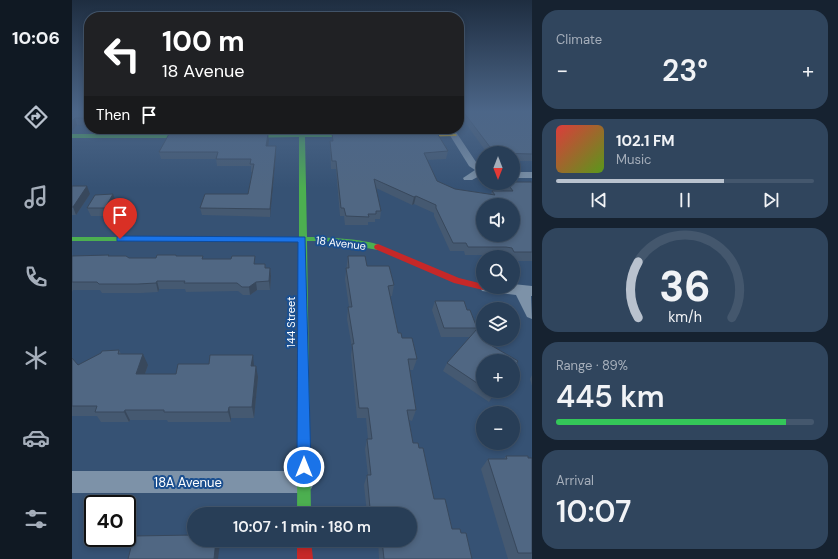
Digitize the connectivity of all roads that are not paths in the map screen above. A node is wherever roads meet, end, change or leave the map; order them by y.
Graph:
1 (302, 136) edge
2 (455, 136) edge
3 (476, 167) edge
4 (476, 174) edge
5 (520, 174) edge
6 (532, 175) edge
7 (468, 178) dead end
8 (72, 239) edge
9 (302, 239) junction
10 (476, 286) edge
11 (526, 291) edge
12 (532, 313) edge
13 (72, 482) edge
14 (304, 482) junction
15 (304, 507) edge
16 (304, 547) edge
17 (305, 559) edge

1 - 9 street, 144 Street
2 - 3 street
4 - 7 street
5 - 6 street
8 - 9 street, 18 Avenue
9 - 10 street, 18 Avenue
9 - 14 street, 144 Street
11 - 12 street
13 - 14 street, 18A Avenue
14 - 15 street, 144 Street
16 - 17 street

